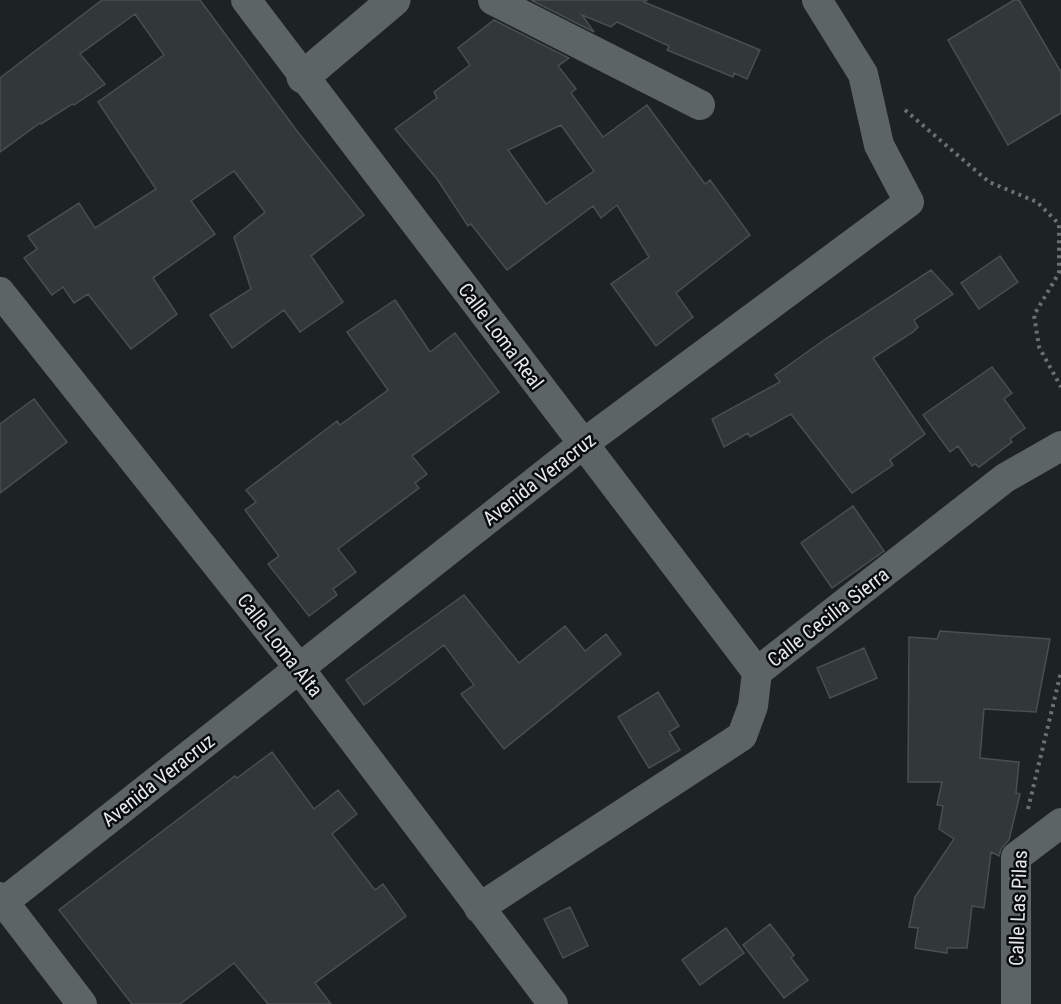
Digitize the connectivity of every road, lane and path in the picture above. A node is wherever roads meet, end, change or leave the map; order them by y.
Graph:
1 (246, 0) edge
2 (394, 0) edge
3 (493, 0) edge
4 (817, 0) edge
5 (863, 74) junction
6 (303, 77) junction
7 (700, 105) dead end
8 (0, 292) edge
9 (1061, 387) edge
10 (583, 444) junction
11 (1061, 446) edge
12 (299, 668) junction
13 (757, 672) junction
14 (1061, 672) edge
15 (1061, 823) edge
16 (1016, 857) junction
17 (1, 901) edge
18 (479, 908) junction
19 (82, 1004) edge
20 (553, 1004) edge
21 (1016, 1004) edge

1 - 6 street, Calle Loma Real
2 - 6 street
3 - 7 street
4 - 5 street, Avenida Veracruz
5 - 9 path
5 - 10 street, Avenida Veracruz
6 - 10 street, Calle Loma Real
8 - 12 street, Calle Loma Alta
10 - 12 street, Avenida Veracruz
10 - 13 street, Calle Loma Real
11 - 13 street, Calle Cecilia Sierra
12 - 17 street, Avenida Veracruz
12 - 18 street, Calle Loma Alta
13 - 18 street, Calle Cecilia Sierra
14 - 16 path, Calle Las Pilas
15 - 16 street
16 - 21 street, Calle Las Pilas
17 - 19 street
18 - 20 street, Calle Loma Alta

